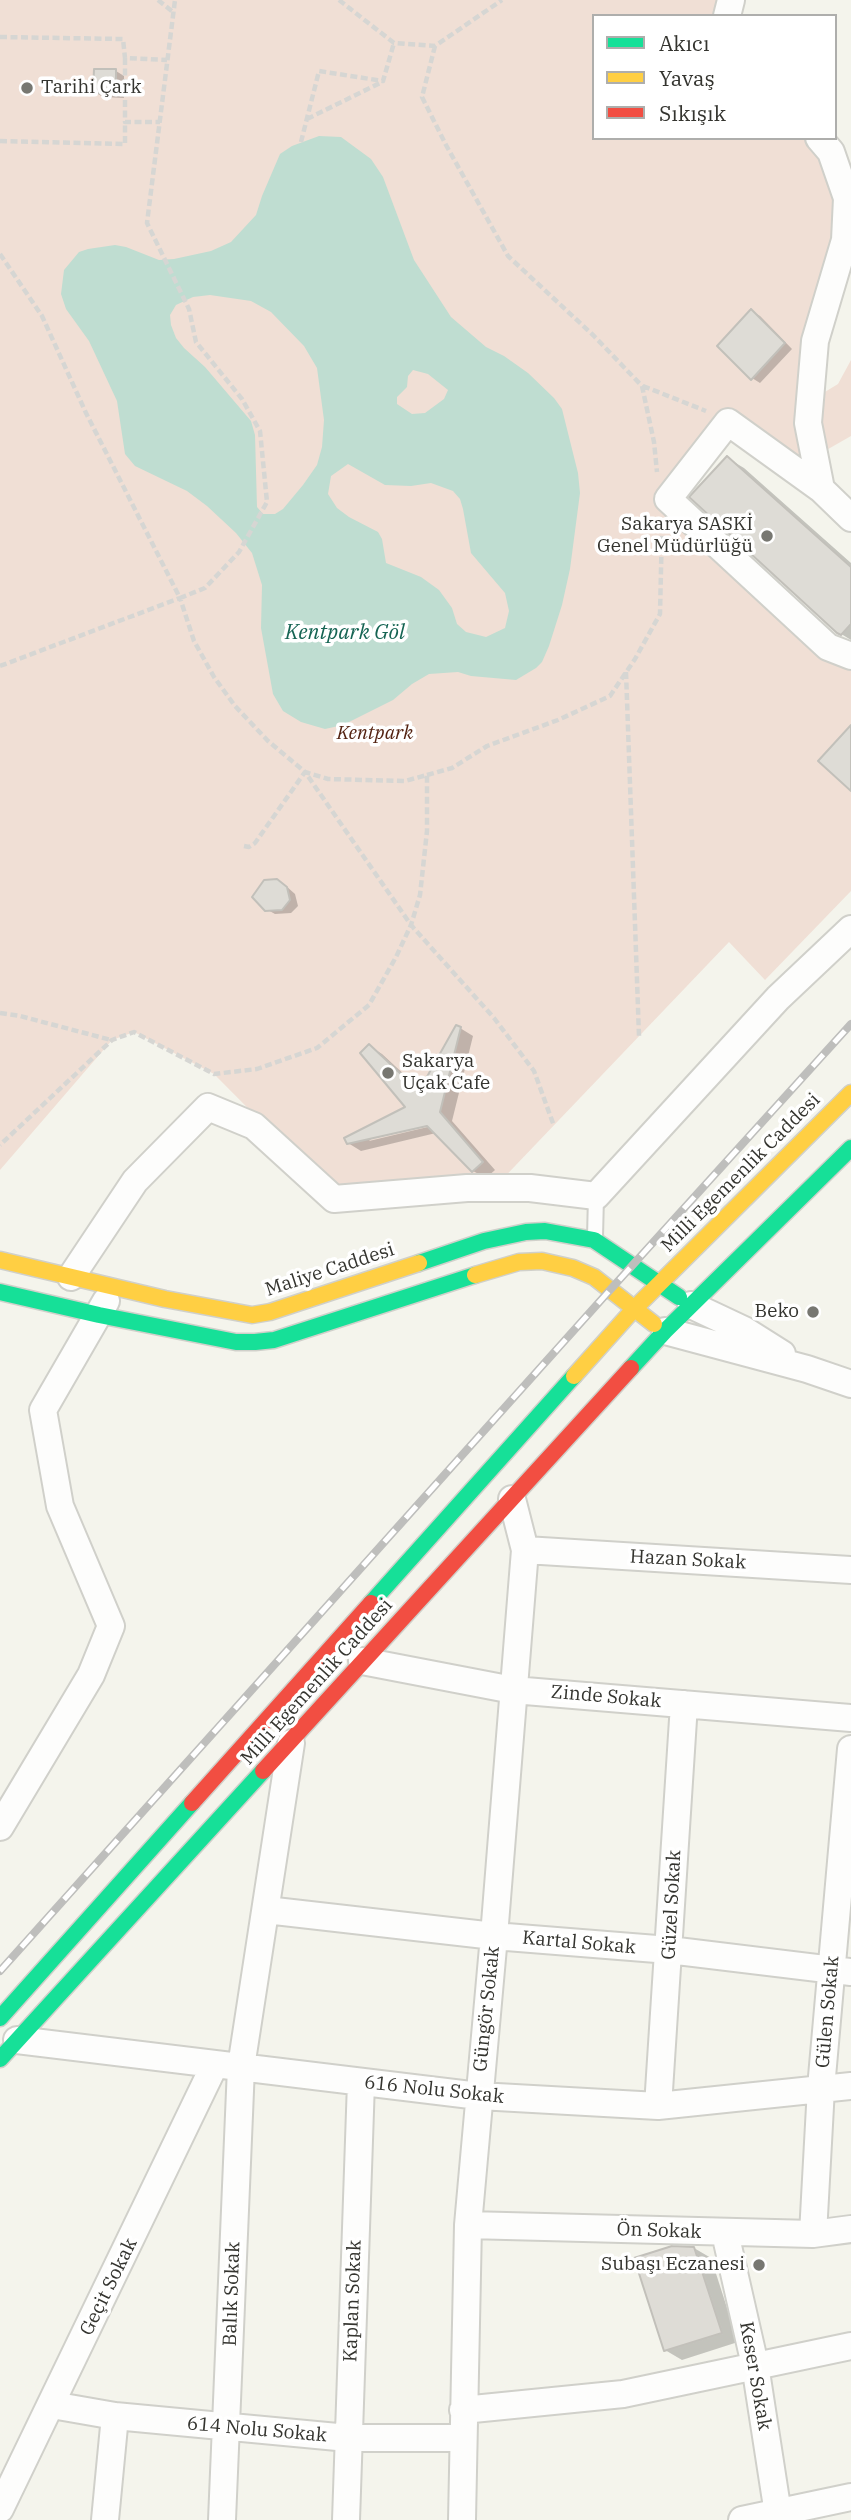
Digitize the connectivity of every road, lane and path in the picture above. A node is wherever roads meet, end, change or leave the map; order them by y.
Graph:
1 (158, 0) edge
2 (175, 0) edge
3 (339, 0) edge
4 (502, 0) edge
5 (173, 12) junction
6 (0, 37) edge
7 (394, 43) junction
8 (435, 46) junction
9 (125, 58) junction
10 (167, 60) junction
11 (383, 81) junction
12 (307, 119) junction
13 (125, 122) junction
14 (160, 122) junction
15 (821, 140) edge
16 (0, 141) edge
17 (301, 142) dead end
18 (0, 254) edge
19 (642, 386) junction
20 (728, 422) junction
21 (658, 477) dead end
22 (821, 489) junction
23 (851, 518) edge
24 (662, 524) dead end
25 (180, 598) junction
26 (851, 656) edge
27 (0, 666) edge
28 (626, 672) junction
29 (305, 772) junction
30 (427, 775) junction
31 (244, 845) dead end
32 (411, 925) junction
33 (851, 929) edge
34 (0, 1013) edge
35 (639, 1037) dead end
36 (112, 1040) junction
37 (851, 1093) edge
38 (554, 1126) dead end
39 (0, 1145) edge
40 (851, 1148) edge
41 (596, 1196) junction
42 (594, 1240) junction
43 (0, 1260) edge
44 (71, 1277) junction
45 (660, 1283) junction
46 (113, 1287) junction
47 (0, 1292) edge
48 (691, 1305) junction
49 (634, 1309) junction
50 (99, 1315) junction
51 (664, 1331) junction
52 (807, 1369) junction
53 (851, 1384) edge
54 (512, 1499) junction
55 (525, 1550) junction
56 (851, 1570) edge
57 (362, 1661) junction
58 (513, 1690) junction
59 (684, 1704) junction
60 (851, 1718) edge
61 (292, 1742) junction
62 (851, 1749) edge
63 (0, 1827) edge
64 (266, 1910) junction
65 (494, 1936) junction
66 (669, 1950) junction
67 (841, 1971) edge
68 (0, 2018) edge
69 (9, 2049) edge
70 (215, 2064) junction
71 (241, 2067) junction
72 (361, 2082) junction
73 (851, 2086) edge
74 (821, 2088) junction
75 (479, 2096) junction
76 (658, 2106) junction
77 (468, 2225) junction
78 (851, 2229) edge
79 (725, 2233) junction
80 (813, 2234) junction
81 (851, 2346) edge
82 (755, 2365) junction
83 (52, 2405) junction
84 (463, 2410) junction
85 (115, 2416) junction
86 (226, 2427) junction
87 (348, 2438) junction
88 (463, 2438) junction
89 (851, 2497) edge
90 (0, 2509) edge
91 (778, 2517) edge
92 (105, 2520) edge
93 (222, 2520) edge
94 (345, 2520) edge
95 (462, 2520) edge
96 (742, 2520) edge

1 - 5 path
2 - 5 path
3 - 7 path
4 - 8 path
5 - 10 path
6 - 9 path
7 - 8 path
7 - 11 path
8 - 19 path
9 - 10 path
9 - 13 path
10 - 14 path
11 - 12 path
11 - 12 path
12 - 17 path
13 - 14 path
13 - 16 path
14 - 25 path
15 - 22 street
18 - 25 path
19 - 20 path
19 - 21 path
20 - 22 street
20 - 26 street
22 - 23 street
24 - 28 path
25 - 27 path
25 - 29 path
28 - 30 path
28 - 35 path
29 - 30 path
29 - 31 path
29 - 32 path
30 - 32 path
32 - 36 path
32 - 38 path
33 - 41 street
34 - 36 path
36 - 39 path
37 - 45 main road, Milli Egemenlik Caddesi
40 - 48 main road
41 - 42 lane
41 - 44 street
42 - 45 main road, Maliye Caddesi
42 - 46 main road, Maliye Caddesi
43 - 44 main road, Maliye Caddesi
44 - 46 main road, Maliye Caddesi
45 - 48 main road, Maliye Caddesi
45 - 49 main road, Milli Egemenlik Caddesi
46 - 50 street
47 - 50 main road
48 - 51 main road, Milli Egemenlik Caddesi
48 - 52 street
49 - 50 main road
49 - 51 main road
49 - 68 main road, Milli Egemenlik Caddesi
50 - 63 street
51 - 52 street
51 - 54 main road, Milli Egemenlik Caddesi
52 - 53 street
54 - 55 street, Güngör Sokak
54 - 57 main road, Milli Egemenlik Caddesi
55 - 56 street, Hazan Sokak
55 - 58 street, Güngör Sokak
57 - 58 street, Zinde Sokak
57 - 61 main road, Milli Egemenlik Caddesi
58 - 59 street, Zinde Sokak
58 - 65 street, Güngör Sokak
59 - 60 street, Zinde Sokak
59 - 66 street, Güzel Sokak
61 - 64 street
61 - 69 main road, Milli Egemenlik Caddesi
62 - 67 street, Gülen Sokak
64 - 65 street, Kartal Sokak
64 - 71 street
65 - 66 street, Kartal Sokak
65 - 75 street, Güngör Sokak
66 - 67 street, Kartal Sokak
66 - 76 street, Güzel Sokak
67 - 74 street, Gülen Sokak
69 - 70 street, 616 Nolu Sokak
70 - 71 street, 616 Nolu Sokak
70 - 83 street, Geçit Sokak
71 - 72 street, 616 Nolu Sokak
71 - 86 street, Balık Sokak
72 - 75 street, 616 Nolu Sokak
72 - 87 street, Kaplan Sokak
73 - 74 street, 616 Nolu Sokak
74 - 76 street, 616 Nolu Sokak
74 - 80 street, Gülen Sokak
75 - 76 street, 616 Nolu Sokak
75 - 77 street, Güngör Sokak
77 - 79 street, Ön Sokak
77 - 84 street, Güngör Sokak
78 - 80 street, Ön Sokak
79 - 80 street, Ön Sokak
79 - 82 street, Keser Sokak
81 - 82 street
82 - 84 street
82 - 91 street, Keser Sokak
83 - 85 street, 614 Nolu Sokak
83 - 90 street, Geçit Sokak
84 - 88 street, Güngör Sokak
85 - 86 street, 614 Nolu Sokak
85 - 92 street
86 - 87 street, 614 Nolu Sokak
86 - 93 street, Balık Sokak
87 - 88 street, 614 Nolu Sokak
87 - 94 street, Kaplan Sokak
88 - 95 street, Güngör Sokak
89 - 91 street
91 - 96 street

